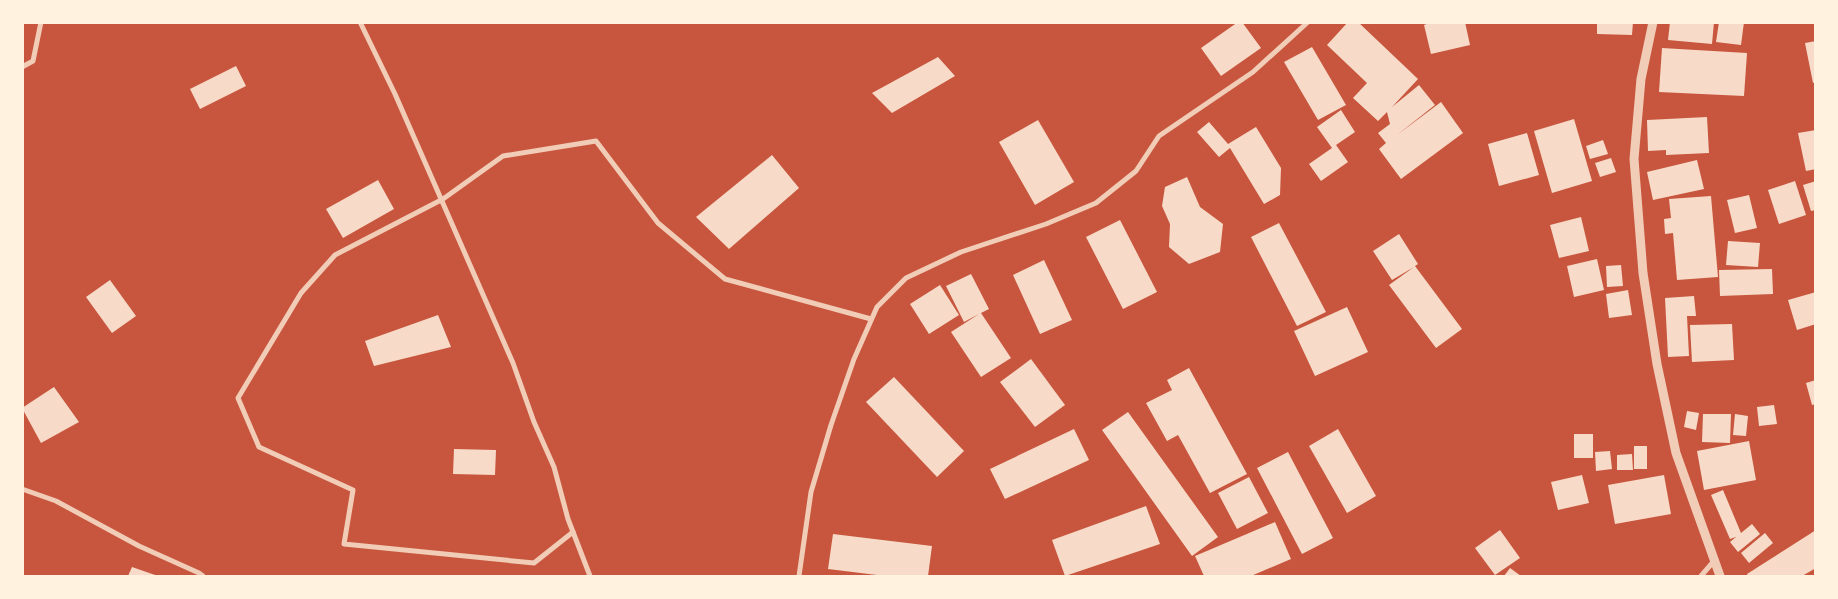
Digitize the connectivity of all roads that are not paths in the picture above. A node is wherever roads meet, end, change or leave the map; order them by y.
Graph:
1 (41, 22) edge
2 (360, 22) edge
3 (1308, 22) edge
4 (1653, 22) edge
5 (22, 67) edge
6 (443, 199) junction
7 (871, 319) junction
8 (22, 489) edge
9 (574, 532) junction
10 (1714, 561) junction
11 (203, 576) edge
12 (590, 576) edge
13 (799, 576) edge
14 (1701, 576) edge
15 (1720, 576) edge

1 - 5 street
2 - 6 street
3 - 7 street
4 - 10 street
6 - 7 street
6 - 9 street
6 - 9 street
7 - 13 street
8 - 11 street
9 - 12 street
10 - 14 street
10 - 15 street

